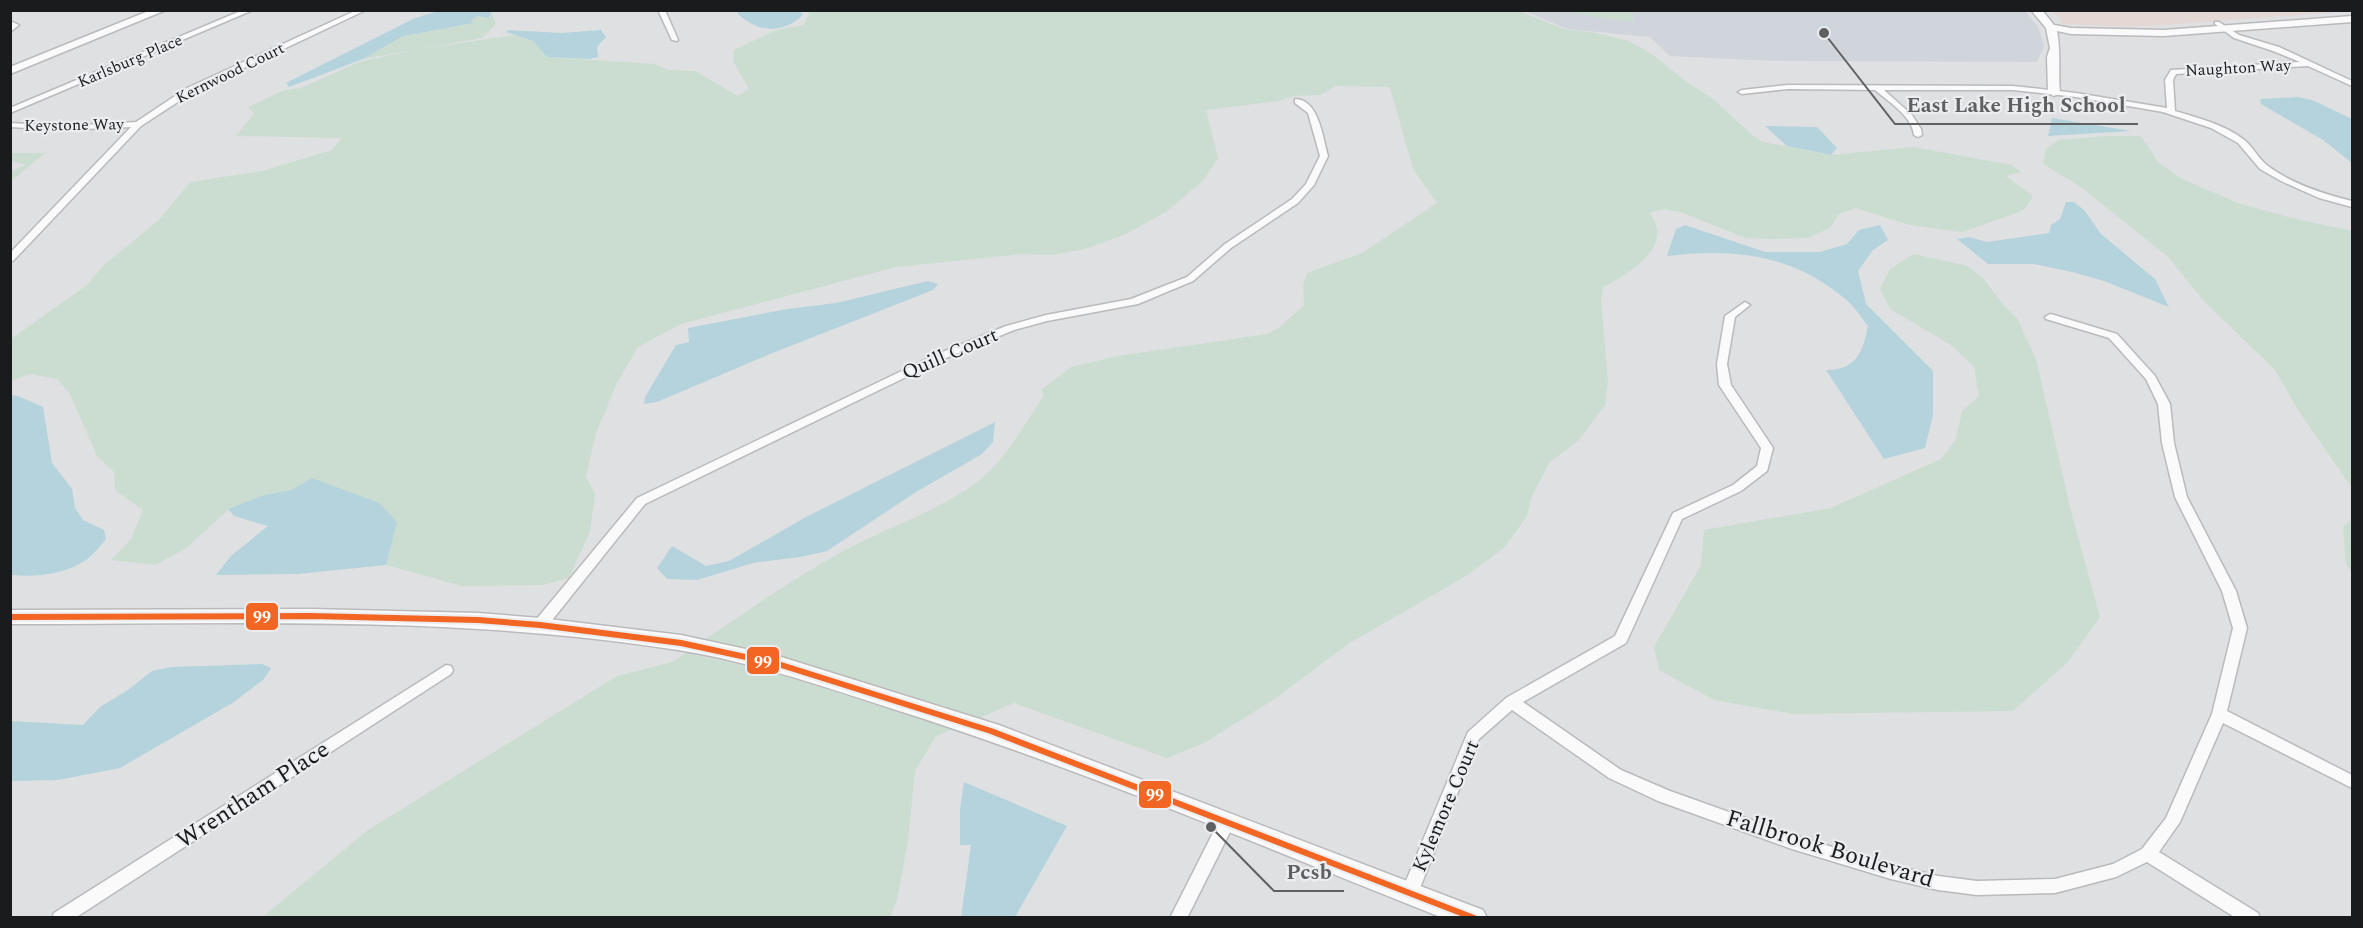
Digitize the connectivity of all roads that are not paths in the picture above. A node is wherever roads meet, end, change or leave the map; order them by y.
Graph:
1 (161, 10) edge
2 (250, 10) edge
3 (363, 10) edge
4 (661, 10) edge
5 (2036, 10) edge
6 (2352, 12) edge
7 (2352, 19) edge
8 (2224, 26) junction
9 (2051, 27) junction
10 (675, 40) dead end
11 (2273, 48) junction
12 (2308, 64) junction
13 (10, 70) edge
14 (2352, 84) edge
15 (1878, 88) junction
16 (1742, 92) dead end
17 (2054, 93) junction
18 (1298, 101) dead end
19 (10, 111) edge
20 (2171, 112) junction
21 (138, 124) junction
22 (10, 125) edge
23 (1918, 135) dead end
24 (2352, 204) edge
25 (10, 259) edge
26 (1745, 305) dead end
27 (2050, 317) dead end
28 (10, 617) edge
29 (540, 625) junction
30 (446, 670) dead end
31 (1511, 702) junction
32 (2219, 714) junction
33 (2352, 782) edge
34 (1227, 822) junction
35 (2148, 854) junction
36 (1410, 893) junction
37 (60, 918) edge
38 (1178, 918) edge
39 (1474, 918) edge
40 (2252, 918) edge

1 - 13 street
2 - 19 street, Karlsburg Place
3 - 21 street, Kernwood Court
4 - 10 street
5 - 9 street
6 - 8 street
7 - 8 street
8 - 9 street
8 - 11 street
8 - 11 street
9 - 17 street
11 - 12 street
12 - 14 street
12 - 20 street, Naughton Way
15 - 16 street
15 - 17 street
15 - 23 street
17 - 20 street
18 - 29 street, Quill Court
20 - 24 street
21 - 22 street, Keystone Way
21 - 25 street, Kernwood Court
26 - 31 street, Kylemore Court
27 - 32 street, Fallbrook Boulevard
28 - 29 street
29 - 34 street
30 - 37 street, Wrentham Place
31 - 35 street, Fallbrook Boulevard
31 - 36 street, Kylemore Court
32 - 33 street
32 - 35 street, Fallbrook Boulevard
34 - 36 street
34 - 38 street
35 - 40 street
36 - 39 street

